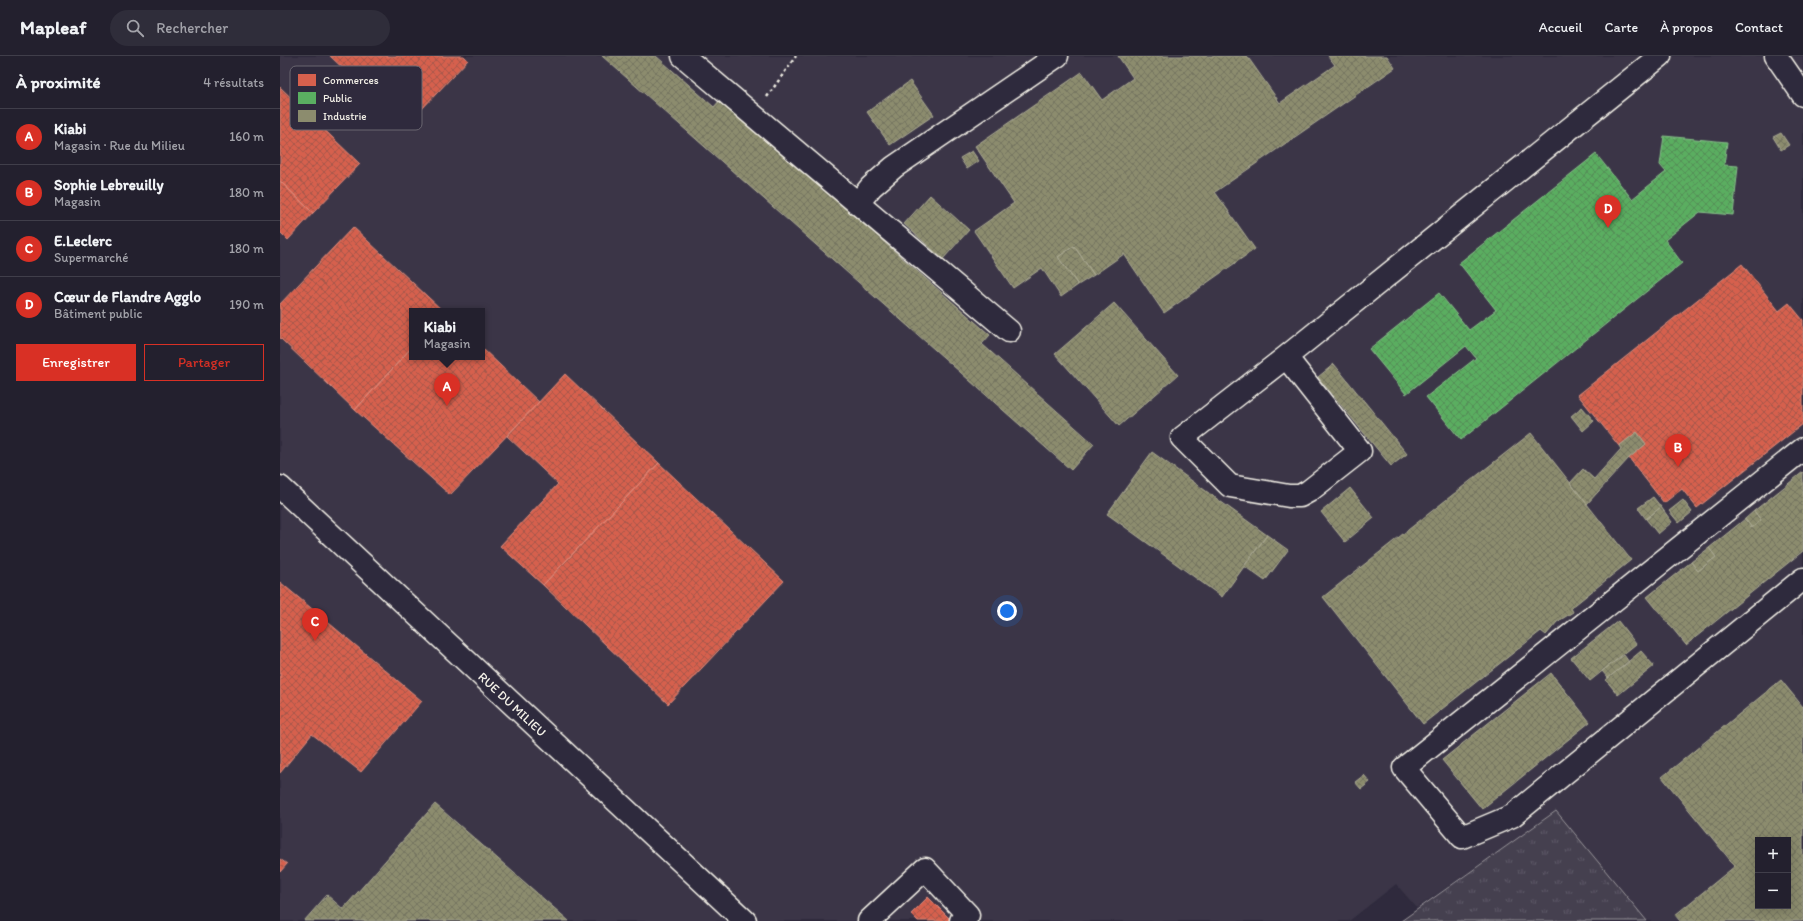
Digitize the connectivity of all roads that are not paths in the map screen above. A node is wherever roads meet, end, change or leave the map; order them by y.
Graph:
1 (683, 56) edge
2 (1057, 56) edge
3 (1660, 56) edge
4 (1776, 56) edge
5 (1803, 95) edge
6 (858, 203) junction
7 (1009, 331) dead end
8 (1286, 357) junction
9 (1803, 449) edge
10 (280, 487) edge
11 (1803, 579) edge
12 (745, 921) edge
13 (869, 921) edge
14 (961, 921) edge

1 - 6 street
2 - 6 street
3 - 8 street
4 - 5 street
6 - 7 street
8 - 8 street
9 - 11 street
10 - 12 street, RUE DU MILIEU
13 - 14 street

